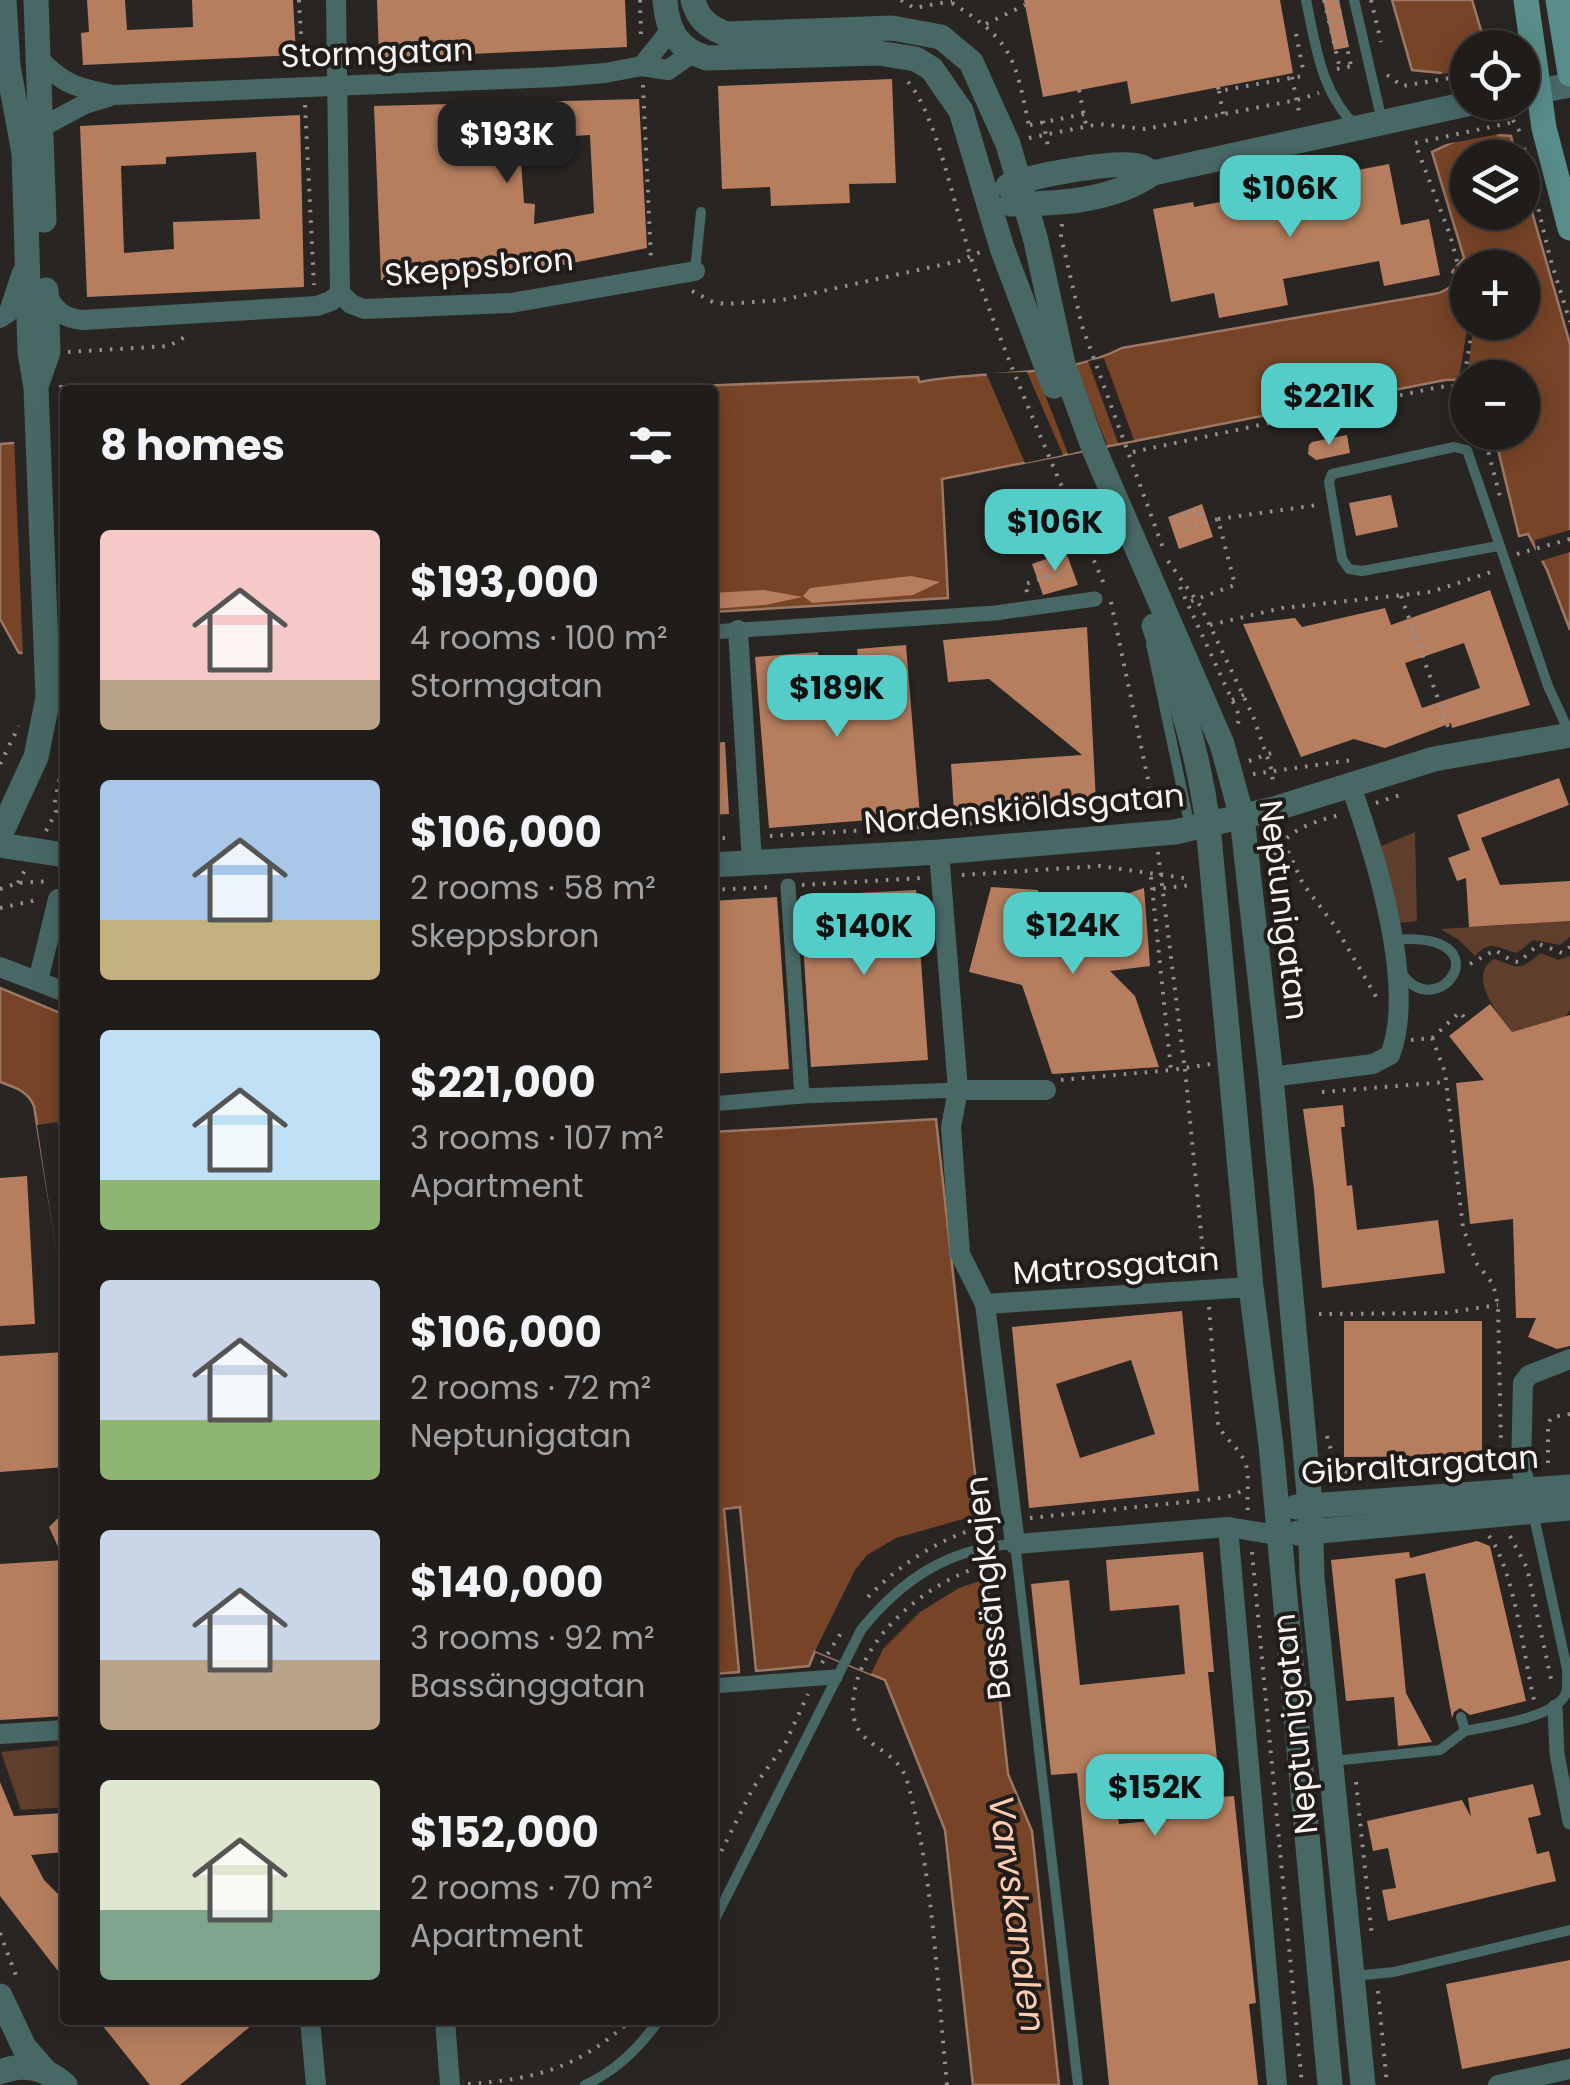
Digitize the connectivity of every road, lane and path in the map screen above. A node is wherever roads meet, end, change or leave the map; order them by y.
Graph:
1 (4, 0) edge
2 (36, 0) edge
3 (299, 0) edge
4 (336, 0) edge
5 (640, 0) edge
6 (666, 0) edge
7 (692, 0) edge
8 (901, 0) edge
9 (1306, 0) edge
10 (1324, 0) edge
11 (1337, 0) edge
12 (1354, 0) edge
13 (1372, 0) edge
14 (1526, 0) edge
15 (1558, 0) edge
16 (952, 1) edge
17 (1025, 4) dead end
18 (986, 24) junction
19 (1527, 30) edge
20 (680, 42) junction
21 (1381, 44) dead end
22 (40, 60) junction
23 (1363, 64) dead end
24 (642, 66) junction
25 (1351, 66) junction
26 (1340, 69) junction
27 (1386, 71) dead end
28 (1322, 73) junction
29 (1570, 74) edge
30 (903, 77) dead end
31 (1292, 77) junction
32 (1450, 79) edge
33 (334, 84) junction
34 (1570, 85) edge
35 (304, 86) junction
36 (1080, 90) dead end
37 (1328, 90) junction
38 (1540, 91) edge
39 (114, 95) junction
40 (1297, 100) junction
41 (1084, 114) junction
42 (1222, 114) junction
43 (1450, 114) edge
44 (1538, 120) edge
45 (1043, 121) junction
46 (1086, 125) junction
47 (1370, 125) junction
48 (1302, 126) dead end
49 (1424, 126) junction
50 (42, 127) junction
51 (1046, 133) junction
52 (1153, 173) junction
53 (1054, 174) junction
54 (1023, 192) junction
55 (988, 200) junction
56 (1059, 201) junction
57 (701, 212) dead end
58 (1570, 228) edge
59 (28, 240) junction
60 (1453, 250) edge
61 (970, 256) junction
62 (688, 278) junction
63 (652, 281) junction
64 (314, 292) dead end
65 (340, 293) junction
66 (46, 294) junction
67 (0, 318) edge
68 (1570, 322) edge
69 (196, 328) dead end
70 (48, 352) junction
71 (1055, 366) junction
72 (60, 379) dead end
73 (61, 385) edge
74 (1450, 387) edge
75 (36, 388) junction
76 (60, 411) edge
77 (50, 433) junction
78 (1450, 448) edge
79 (1465, 450) edge
80 (1489, 450) edge
81 (1087, 451) junction
82 (1133, 452) dead end
83 (60, 471) edge
84 (1332, 502) junction
85 (1502, 502) dead end
86 (1173, 518) dead end
87 (1218, 519) junction
88 (1204, 522) junction
89 (1185, 529) dead end
90 (1570, 539) edge
91 (1498, 546) junction
92 (1516, 554) dead end
93 (1061, 558) dead end
94 (1506, 568) junction
95 (1060, 574) dead end
96 (1045, 578) junction
97 (1180, 587) dead end
98 (1400, 596) junction
99 (1095, 598) dead end
100 (1195, 599) junction
101 (1186, 603) junction
102 (1032, 608) junction
103 (1209, 625) junction
104 (738, 630) junction
105 (718, 632) edge
106 (1250, 692) dead end
107 (1243, 695) junction
108 (1232, 700) junction
109 (23, 713) dead end
110 (1567, 729) edge
111 (1238, 730) dead end
112 (1452, 738) dead end
113 (1274, 752) dead end
114 (1266, 754) junction
115 (1248, 761) dead end
116 (0, 764) edge
117 (1272, 771) dead end
118 (60, 780) edge
119 (1350, 784) junction
120 (1412, 791) dead end
121 (1144, 797) dead end
122 (1359, 809) junction
123 (60, 815) edge
124 (1106, 815) dead end
125 (1242, 818) junction
126 (1037, 820) dead end
127 (1200, 827) junction
128 (1157, 834) junction
129 (0, 835) edge
130 (0, 846) edge
131 (752, 850) junction
132 (1288, 851) dead end
133 (718, 863) edge
134 (940, 864) junction
135 (1270, 872) dead end
136 (60, 877) edge
137 (60, 878) edge
138 (60, 879) edge
139 (1205, 880) junction
140 (60, 882) edge
141 (788, 886) junction
142 (1153, 888) junction
143 (1164, 888) junction
144 (0, 889) edge
145 (718, 890) edge
146 (0, 908) edge
147 (1392, 940) junction
148 (1570, 947) edge
149 (1397, 966) junction
150 (0, 967) edge
151 (1456, 971) junction
152 (38, 981) junction
153 (60, 990) edge
154 (1467, 1021) dead end
155 (1398, 1034) junction
156 (1432, 1038) junction
157 (1216, 1063) dead end
158 (1170, 1070) junction
159 (1185, 1070) junction
160 (1271, 1077) junction
161 (1446, 1082) junction
162 (958, 1090) junction
163 (1046, 1090) joint
164 (1316, 1092) dead end
165 (802, 1096) junction
166 (718, 1103) edge
167 (1251, 1287) junction
168 (985, 1304) junction
169 (1498, 1305) junction
170 (1319, 1314) dead end
171 (1570, 1359) edge
172 (1570, 1414) edge
173 (1548, 1463) dead end
174 (1502, 1464) dead end
175 (1335, 1465) dead end
176 (1247, 1474) dead end
177 (1335, 1477) dead end
178 (1570, 1487) edge
179 (1246, 1488) junction
180 (1246, 1498) dead end
181 (1529, 1499) junction
182 (1276, 1508) junction
183 (1570, 1508) edge
184 (1311, 1518) junction
185 (1012, 1520) junction
186 (982, 1526) dead end
187 (1228, 1527) junction
188 (1485, 1531) dead end
189 (1278, 1535) junction
190 (1510, 1535) dead end
191 (1015, 1544) junction
192 (1252, 1546) dead end
193 (987, 1564) dead end
194 (826, 1655) dead end
195 (839, 1670) junction
196 (816, 1678) junction
197 (718, 1686) edge
198 (1555, 1708) junction
199 (1537, 1714) junction
200 (1461, 1717) dead end
201 (60, 1730) edge
202 (1465, 1732) junction
203 (0, 1734) edge
204 (1332, 1761) junction
205 (1565, 1774) edge
206 (1570, 1822) edge
207 (718, 1858) edge
208 (718, 1913) edge
209 (1570, 1930) edge
210 (0, 1933) edge
211 (1354, 1976) junction
212 (9, 1988) edge
213 (310, 2025) edge
214 (445, 2025) edge
215 (625, 2025) edge
216 (655, 2025) edge
217 (1570, 2069) edge
218 (0, 2072) edge
219 (54, 2078) edge
220 (316, 2085) edge
221 (451, 2085) edge
222 (585, 2085) edge
223 (948, 2085) edge
224 (1078, 2085) edge
225 (1276, 2085) edge
226 (1302, 2085) edge
227 (1330, 2085) edge
228 (1364, 2085) edge
229 (1498, 2085) edge

1 - 59 street
2 - 22 street
3 - 35 path
4 - 33 street
5 - 24 path
6 - 20 street
7 - 54 street, Neptunigatan
8 - 16 path
9 - 28 lane
10 - 26 path
11 - 25 path
12 - 47 lane
13 - 21 path
14 - 19 main road
15 - 29 main road
16 - 18 path
17 - 18 path
18 - 45 path
20 - 24 street
20 - 24 street, Stormgatan
20 - 55 street, Neptunigatan
22 - 39 street, Stormgatan
22 - 50 street
23 - 25 path
24 - 33 street, Stormgatan
24 - 63 path
25 - 26 path
26 - 28 path
27 - 32 path
28 - 31 path
28 - 37 lane
30 - 61 path
31 - 40 path
31 - 42 path
33 - 35 street, Stormgatan
33 - 65 street
34 - 38 street
35 - 39 street, Stormgatan
35 - 64 path
36 - 41 path
37 - 40 path
37 - 47 lane
39 - 50 street, Stormgatan
40 - 42 path
40 - 48 path
41 - 45 path
41 - 46 path
42 - 46 path
43 - 49 street
44 - 58 main road
45 - 51 path
46 - 51 path
47 - 49 street
47 - 52 street
49 - 60 path
49 - 68 path
50 - 66 street
51 - 53 path
52 - 53 street
52 - 56 street
53 - 54 street
54 - 55 street
54 - 56 street
54 - 71 street, Neptunigatan
55 - 71 street, Neptunigatan
56 - 100 path
57 - 62 lane
59 - 67 street
59 - 75 street
61 - 62 path
61 - 128 path
62 - 63 street, Skeppsbron
63 - 65 street, Skeppsbron
65 - 66 street, Skeppsbron
66 - 70 street
69 - 70 path
70 - 75 street
71 - 81 street, Neptunigatan
72 - 73 path
74 - 82 path
75 - 77 street
76 - 77 path
77 - 83 path
77 - 129 street
78 - 84 lane
79 - 91 lane
80 - 85 path
81 - 125 street, Neptunigatan
81 - 127 street, Neptunigatan
84 - 87 path
84 - 91 lane
86 - 88 path
87 - 88 path
87 - 100 path
88 - 89 path
90 - 92 path
91 - 94 lane
93 - 96 path
94 - 98 path
94 - 110 lane
95 - 96 path
96 - 102 path
97 - 101 path
98 - 103 path
98 - 112 path
99 - 102 street
100 - 101 path
100 - 103 path
101 - 108 path
102 - 104 street
103 - 107 path
104 - 105 street
104 - 131 street
106 - 107 path
107 - 108 path
107 - 114 path
108 - 111 path
109 - 116 path
110 - 119 street, Nordenskiöldsgatan
113 - 114 path
114 - 115 path
114 - 117 path
118 - 123 path
119 - 122 street
119 - 125 street, Nordenskiöldsgatan
120 - 122 path
121 - 124 path
122 - 135 path
122 - 147 street
125 - 127 street, Nordenskiöldsgatan
125 - 160 street, Neptunigatan
126 - 131 path
127 - 128 street, Nordenskiöldsgatan
127 - 139 street, Neptunigatan
128 - 134 street, Nordenskiöldsgatan
128 - 143 path
130 - 136 street
131 - 133 street, Nordenskiöldsgatan
131 - 134 street, Nordenskiöldsgatan
132 - 155 path
134 - 141 path
134 - 142 path
134 - 162 street, Bassängkajen
137 - 144 path
138 - 146 path
139 - 143 path
139 - 167 street, Neptunigatan
140 - 152 street
141 - 145 path
141 - 165 street
142 - 143 path
142 - 158 path
143 - 159 path
147 - 149 street
147 - 151 lane
148 - 151 path
149 - 151 lane
149 - 155 street
150 - 152 street
152 - 153 street
154 - 156 path
155 - 156 path
155 - 160 street
156 - 161 path
157 - 159 path
158 - 159 path
158 - 163 path
160 - 184 street, Neptunigatan
161 - 164 path
161 - 169 path
162 - 163 street
162 - 165 street
162 - 168 street, Bassängkajen
165 - 166 street
167 - 168 street, Matrosgatan
167 - 182 street, Neptunigatan
168 - 185 street, Bassängkajen
169 - 170 path
169 - 174 path
171 - 181 street
172 - 173 path
175 - 177 path
176 - 179 path
178 - 181 street, Gibraltargatan
179 - 180 path
179 - 185 path
181 - 183 street, Gibraltargatan
181 - 184 street, Gibraltargatan
181 - 198 lane
182 - 184 street, Gibraltargatan
182 - 187 street
182 - 189 street, Neptunigatan
184 - 189 street, Gibraltargatan
184 - 204 street, Neptunigatan
185 - 186 path
185 - 191 street, Bassängkajen
187 - 189 street
187 - 191 street
187 - 225 street
188 - 199 path
189 - 227 street, Neptunigatan
190 - 198 path
191 - 195 lane
191 - 224 lane, Bassängkajen
192 - 226 path
193 - 223 path
194 - 196 path
195 - 196 street
195 - 208 lane
196 - 197 street
196 - 207 path
198 - 199 lane
198 - 205 street
199 - 202 lane
200 - 202 lane
201 - 203 street
202 - 204 lane
204 - 211 street, Neptunigatan
205 - 206 street
209 - 211 lane
210 - 212 path
211 - 228 street, Neptunigatan
212 - 219 street
213 - 220 street
214 - 221 street
215 - 221 path
216 - 222 lane
217 - 229 street
218 - 219 street

